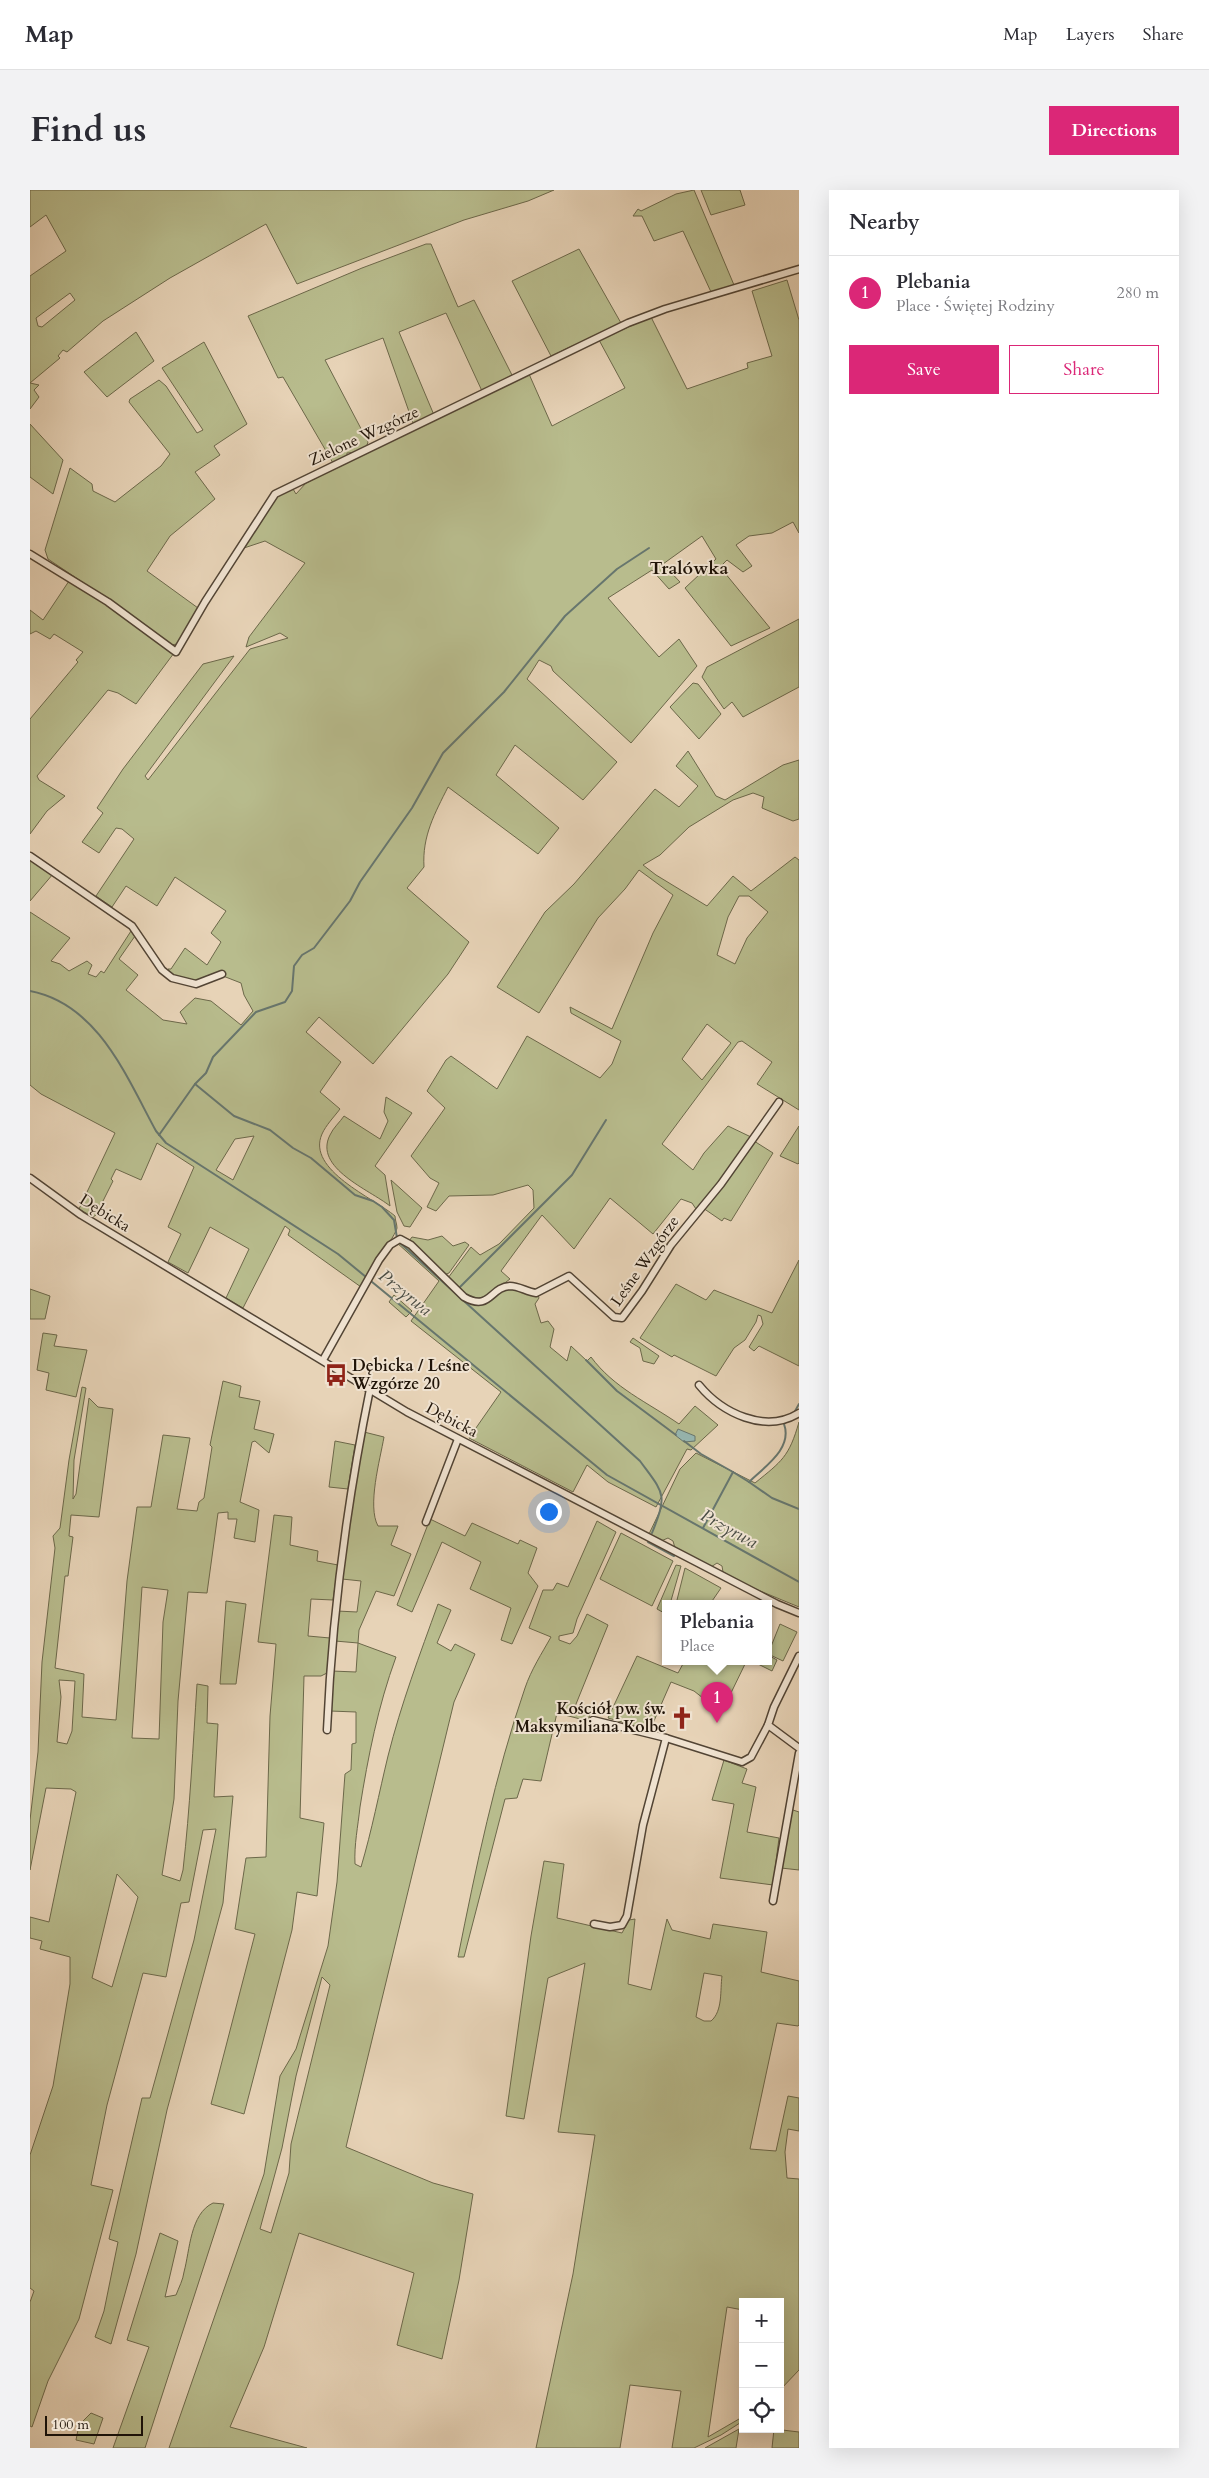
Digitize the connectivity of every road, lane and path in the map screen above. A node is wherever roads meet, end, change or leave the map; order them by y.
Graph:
1 (799, 269) edge
2 (30, 554) edge
3 (30, 856) edge
4 (222, 974) dead end
5 (780, 1102) dead end
6 (30, 1178) edge
7 (323, 1360) junction
8 (699, 1384) dead end
9 (370, 1389) junction
10 (799, 1413) edge
11 (458, 1439) junction
12 (426, 1522) dead end
13 (768, 1600) edge
14 (772, 1602) edge
15 (799, 1613) edge
16 (799, 1656) edge
17 (592, 1720) dead end
18 (768, 1725) junction
19 (327, 1730) dead end
20 (666, 1738) junction
21 (799, 1748) edge
22 (799, 1753) edge
23 (773, 1901) dead end
24 (594, 1924) dead end

1 - 2 street, Zielone Wzgórze
3 - 4 street
5 - 7 street, Leśne Wzgórze
6 - 7 street, Dębicka
7 - 9 street, Dębicka
8 - 10 street
9 - 11 street, Dębicka
9 - 19 street
11 - 12 street
11 - 13 street, Dębicka
14 - 15 street, Dębicka
16 - 18 street
17 - 20 street
18 - 20 street
18 - 21 street
20 - 24 street
22 - 23 street

